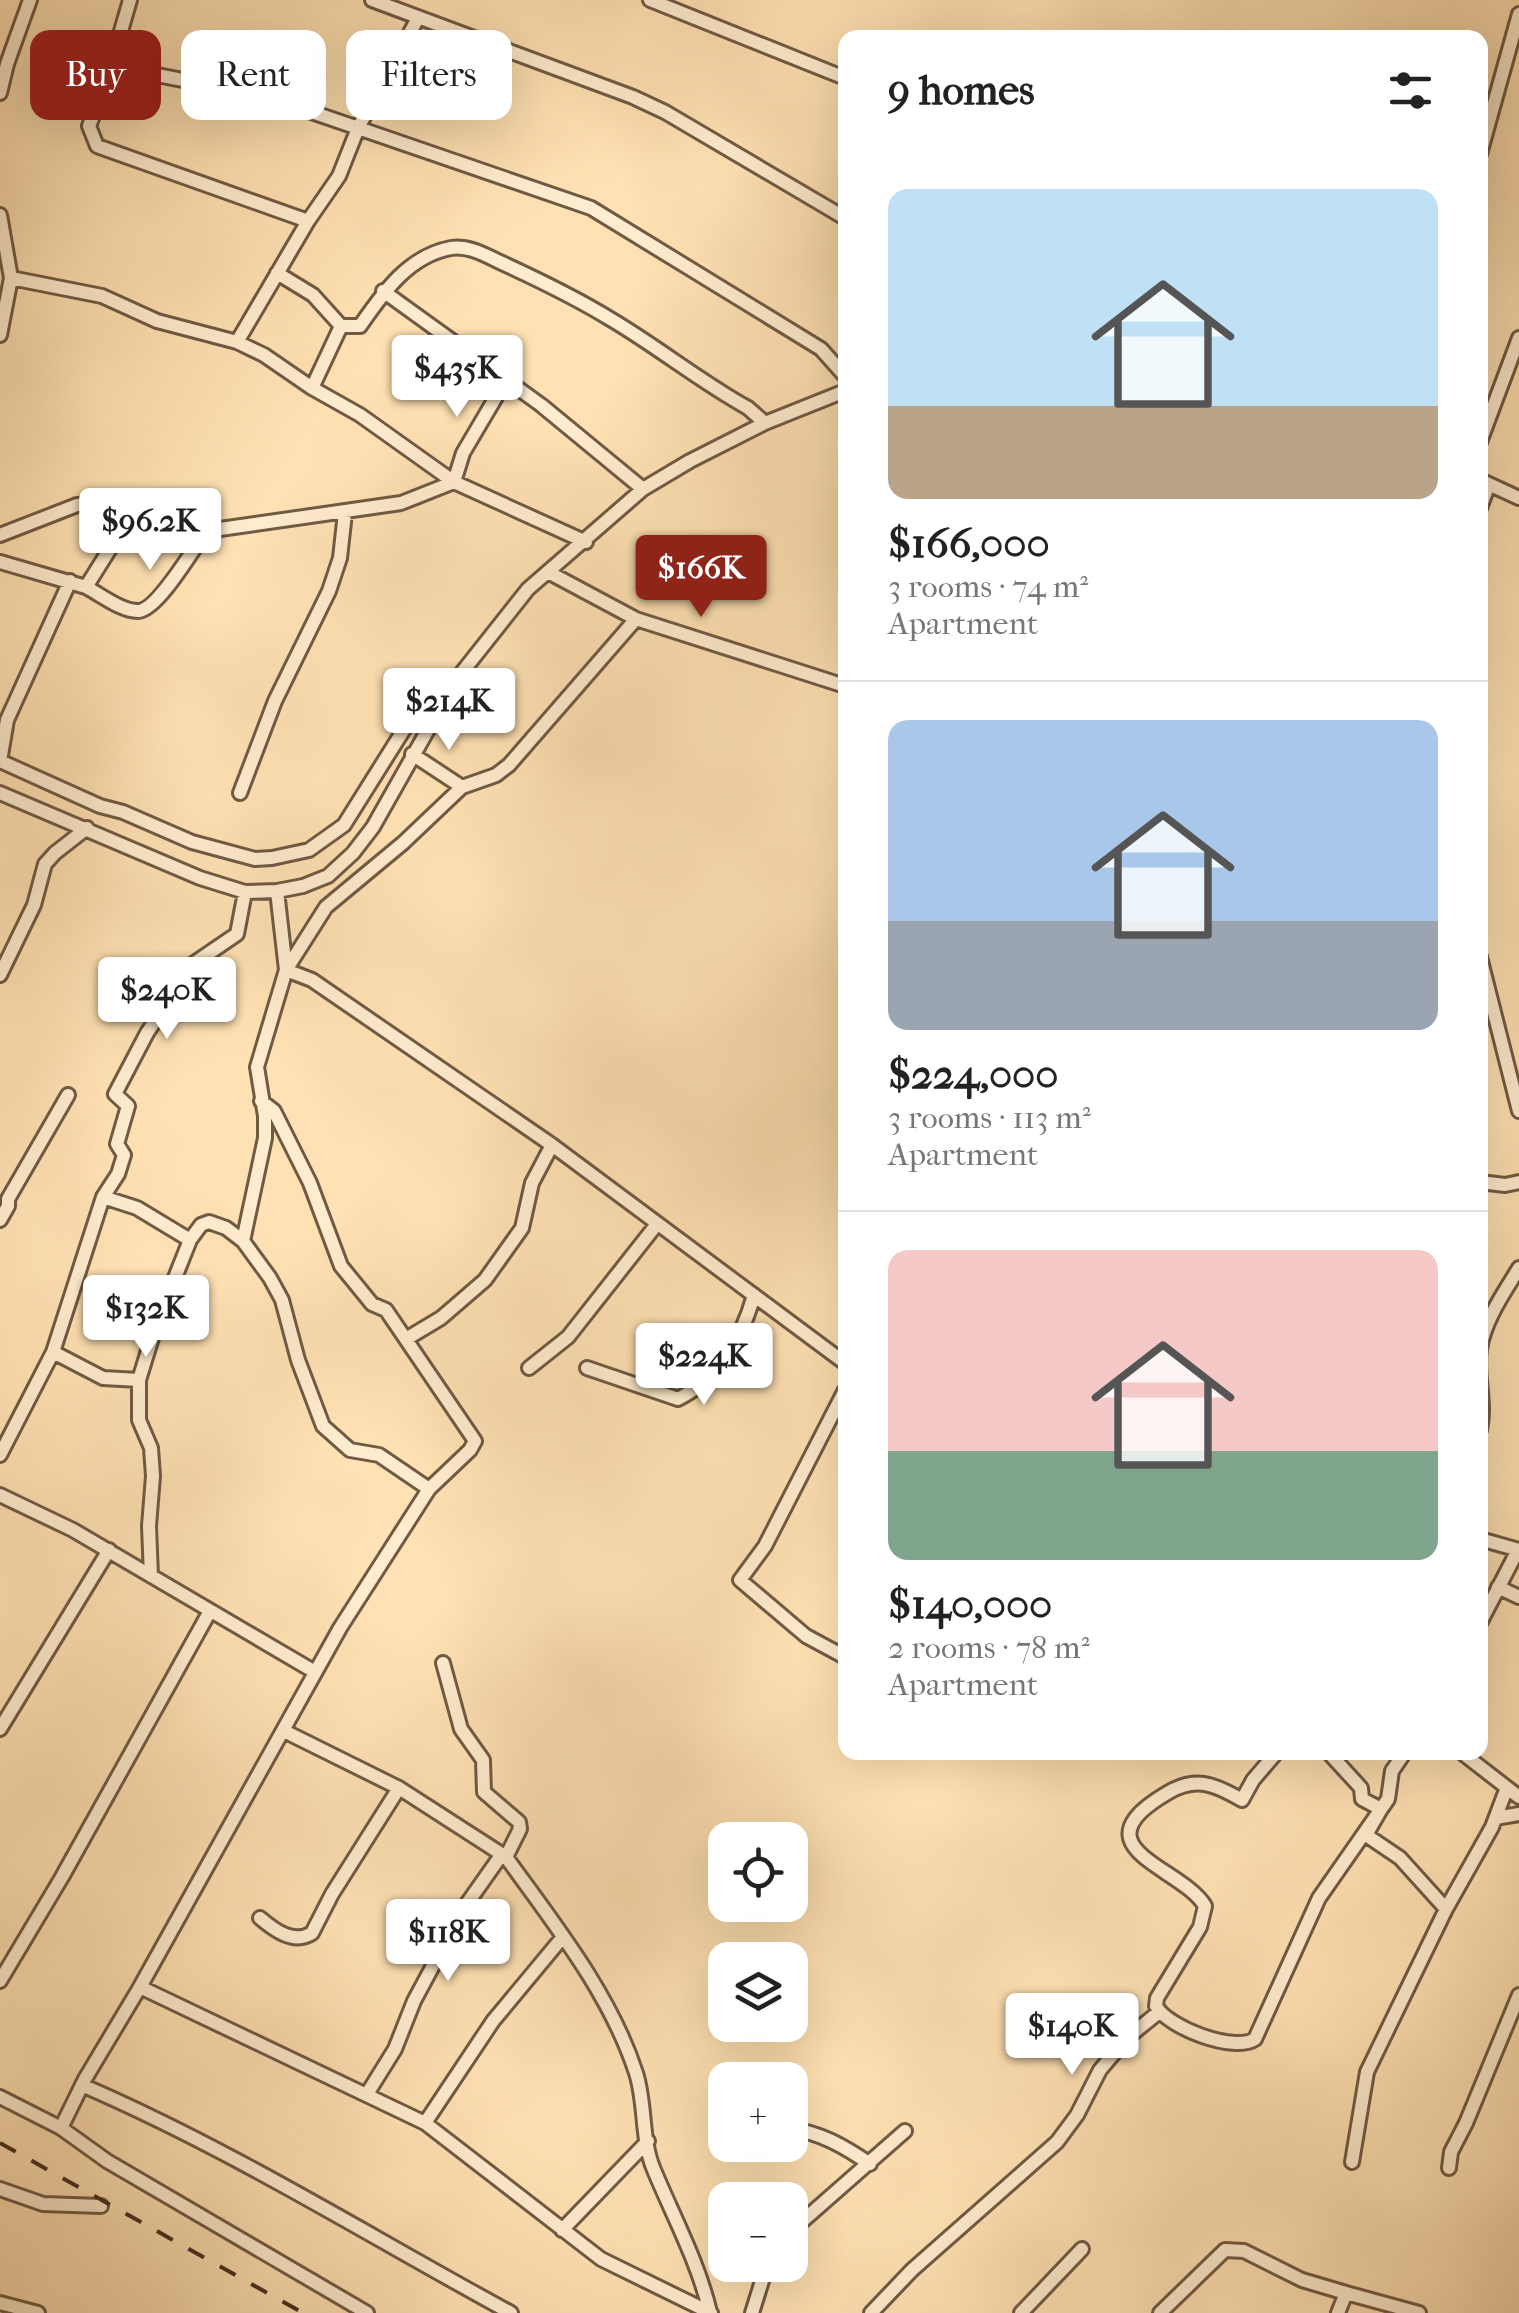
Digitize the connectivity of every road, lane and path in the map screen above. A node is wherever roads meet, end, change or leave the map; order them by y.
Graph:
1 (30, 0) edge
2 (130, 0) edge
3 (372, 0) edge
4 (650, 0) edge
5 (1519, 14) edge
6 (418, 18) junction
7 (122, 30) edge
8 (161, 75) edge
9 (838, 75) edge
10 (2, 76) edge
11 (0, 93) edge
12 (91, 120) edge
13 (1488, 125) edge
14 (358, 128) junction
15 (838, 214) edge
16 (0, 215) edge
17 (308, 221) junction
18 (3, 239) edge
19 (277, 273) junction
20 (11, 278) junction
21 (383, 291) junction
22 (3, 312) edge
23 (341, 326) junction
24 (0, 335) edge
25 (1519, 338) edge
26 (238, 342) junction
27 (838, 368) edge
28 (506, 380) junction
29 (312, 388) junction
30 (838, 394) edge
31 (1488, 421) edge
32 (765, 423) junction
33 (454, 482) junction
34 (1488, 484) edge
35 (643, 490) junction
36 (1519, 498) edge
37 (132, 512) junction
38 (345, 512) junction
39 (206, 531) junction
40 (0, 535) edge
41 (586, 542) junction
42 (0, 562) edge
43 (548, 572) junction
44 (70, 581) junction
45 (86, 586) junction
46 (636, 619) junction
47 (838, 684) edge
48 (412, 716) dead end
49 (412, 754) junction
50 (462, 787) junction
51 (0, 793) edge
52 (240, 793) dead end
53 (88, 828) junction
54 (277, 891) junction
55 (245, 892) junction
56 (286, 970) junction
57 (0, 975) edge
58 (1488, 989) edge
59 (68, 1095) dead end
60 (262, 1101) junction
61 (1519, 1111) edge
62 (552, 1145) junction
63 (1488, 1182) edge
64 (1518, 1184) edge
65 (103, 1198) junction
66 (0, 1220) edge
67 (657, 1224) junction
68 (190, 1240) junction
69 (243, 1241) junction
70 (1519, 1268) edge
71 (754, 1296) junction
72 (1488, 1328) edge
73 (406, 1339) junction
74 (53, 1352) junction
75 (838, 1359) edge
76 (529, 1368) dead end
77 (587, 1368) dead end
78 (139, 1380) junction
79 (838, 1404) edge
80 (0, 1454) edge
81 (428, 1489) junction
82 (0, 1496) edge
83 (1488, 1542) edge
84 (109, 1550) junction
85 (1518, 1550) edge
86 (151, 1576) junction
87 (1498, 1587) junction
88 (1519, 1598) edge
89 (1488, 1606) edge
90 (210, 1611) junction
91 (838, 1653) edge
92 (444, 1663) dead end
93 (315, 1672) junction
94 (0, 1729) edge
95 (284, 1731) junction
96 (1270, 1760) edge
97 (1335, 1760) edge
98 (1400, 1760) edge
99 (1471, 1760) edge
100 (398, 1788) junction
101 (1512, 1794) edge
102 (1382, 1809) junction
103 (1519, 1814) edge
104 (1496, 1818) junction
105 (504, 1856) junction
106 (1446, 1909) junction
107 (260, 1918) dead end
108 (562, 1938) junction
109 (0, 1981) edge
110 (140, 1988) junction
111 (1519, 1994) edge
112 (1159, 2012) junction
113 (84, 2086) junction
114 (367, 2094) junction
115 (0, 2097) edge
116 (425, 2124) junction
117 (62, 2128) junction
118 (808, 2131) edge
119 (905, 2131) dead end
120 (648, 2141) junction
121 (1352, 2162) dead end
122 (870, 2164) junction
123 (1449, 2168) dead end
124 (0, 2189) edge
125 (101, 2206) dead end
126 (808, 2217) edge
127 (562, 2230) junction
128 (1082, 2249) dead end
129 (762, 2282) edge
130 (1346, 2293) junction
131 (0, 2304) edge
132 (38, 2313) edge
133 (367, 2313) edge
134 (511, 2313) edge
135 (711, 2313) edge
136 (752, 2313) edge
137 (871, 2313) edge
138 (1021, 2313) edge
139 (1160, 2313) edge
140 (1338, 2313) edge
141 (1419, 2313) edge

1 - 10 street
2 - 7 street
3 - 6 street
4 - 9 street
5 - 13 street
6 - 14 street
6 - 15 street
8 - 14 street
10 - 11 street
12 - 17 street
14 - 17 street
14 - 27 street
16 - 18 street
17 - 19 street
18 - 20 street
19 - 23 street
19 - 26 street
20 - 22 street
20 - 26 street
21 - 23 street
21 - 28 street
21 - 32 street
22 - 24 street
23 - 29 street
25 - 31 street
26 - 29 street
28 - 33 street
28 - 35 street
29 - 33 street
30 - 32 street
32 - 35 street
33 - 38 street
33 - 41 street
34 - 36 street
35 - 41 street
37 - 39 street
37 - 40 street
37 - 45 street
38 - 39 street
38 - 52 street
39 - 45 street
41 - 43 street
42 - 44 street
43 - 46 street
43 - 49 street
44 - 45 street
44 - 48 street
46 - 47 street
46 - 50 street
49 - 50 street
49 - 54 street
50 - 56 street
51 - 53 street
53 - 55 street
53 - 57 street
54 - 55 street
54 - 56 street
55 - 65 street
56 - 60 street
56 - 62 street
58 - 61 street
59 - 66 street
60 - 69 street
60 - 73 street
62 - 67 street
62 - 73 street
63 - 64 street
65 - 68 street
65 - 74 street
67 - 71 street
67 - 76 street
68 - 69 street
68 - 78 street
69 - 81 street
70 - 72 street
71 - 75 street
71 - 77 street
73 - 81 street
74 - 78 street
74 - 80 street
78 - 86 street
79 - 91 street
81 - 93 street
82 - 84 street
83 - 85 street
84 - 86 street
84 - 94 street
85 - 87 street
86 - 90 street
87 - 88 street
87 - 89 street
90 - 93 street
90 - 109 street
92 - 105 street
93 - 95 street
95 - 100 street
95 - 110 street
96 - 112 street
97 - 102 street
98 - 102 street
99 - 101 street
100 - 105 street
100 - 107 street
101 - 104 street
102 - 106 street
102 - 112 street
103 - 104 street
104 - 106 street
105 - 108 street
105 - 114 street
106 - 121 street
108 - 116 street
108 - 120 street
110 - 113 street
110 - 114 street
111 - 123 street
112 - 137 street
113 - 117 street
113 - 134 street
114 - 116 street
115 - 117 street
116 - 127 street
117 - 133 street
118 - 122 street
119 - 122 street
120 - 127 street
120 - 135 street
122 - 126 street
124 - 125 street
127 - 135 street
128 - 138 street
129 - 136 street
130 - 139 street
130 - 140 street
130 - 141 street
131 - 132 street

